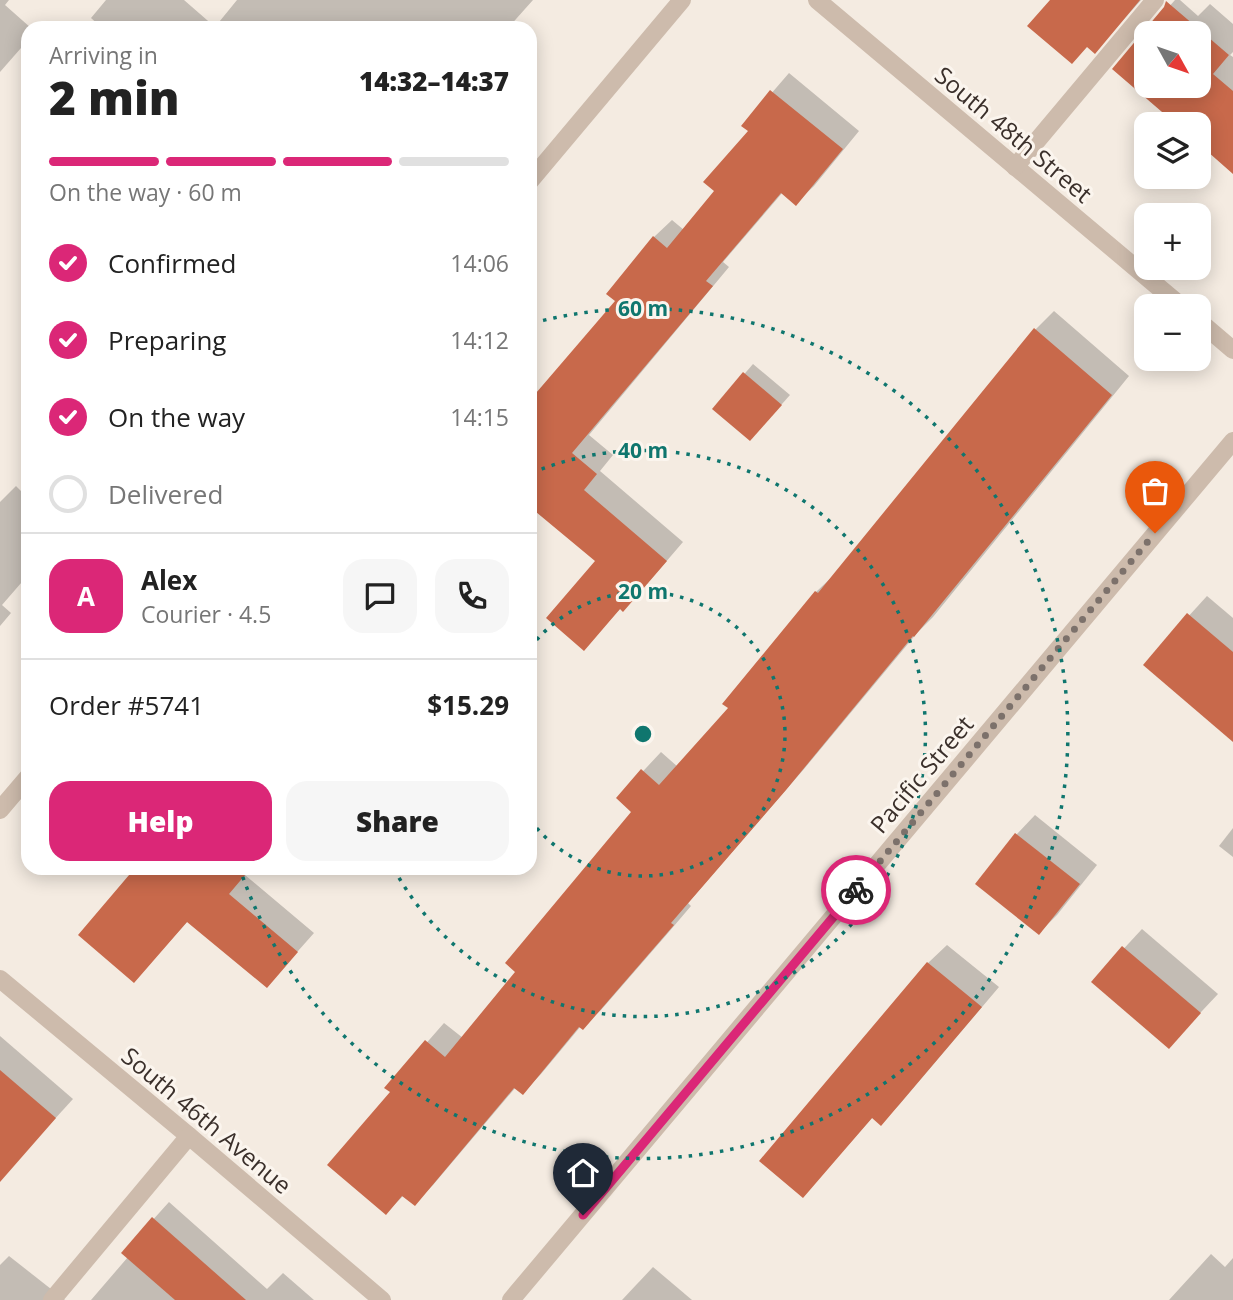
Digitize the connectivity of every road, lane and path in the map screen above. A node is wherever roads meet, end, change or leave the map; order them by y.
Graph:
1 (682, 0) edge
2 (817, 0) edge
3 (1155, 0) edge
4 (1015, 167) junction
5 (537, 173) edge
6 (1167, 294) edge
7 (1211, 331) edge
8 (1233, 350) edge
9 (1233, 440) edge
10 (21, 785) edge
11 (0, 810) edge
12 (0, 979) edge
13 (189, 1136) junction
14 (52, 1300) edge
15 (382, 1300) edge
16 (511, 1300) edge

1 - 5 street
2 - 4 street, South 48th Street
3 - 4 street
4 - 6 street, South 48th Street
7 - 8 street
9 - 16 street, Pacific Street
10 - 11 street
12 - 13 street, South 46th Avenue
13 - 14 street
13 - 15 street, South 46th Avenue

